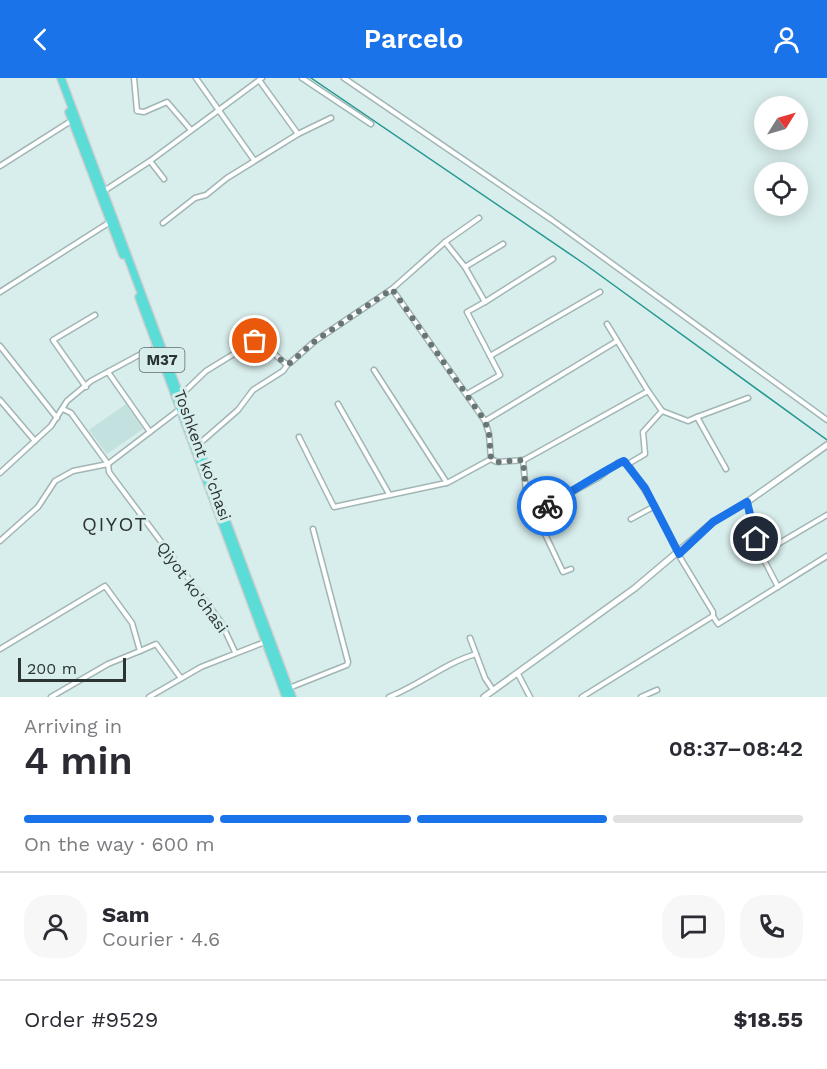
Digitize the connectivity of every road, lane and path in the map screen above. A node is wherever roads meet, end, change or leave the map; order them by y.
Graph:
1 (59, 78) edge
2 (134, 78) edge
3 (196, 78) edge
4 (302, 78) edge
5 (344, 78) edge
6 (260, 79) edge
7 (218, 110) junction
8 (331, 118) dead end
9 (72, 120) junction
10 (371, 124) dead end
11 (191, 130) junction
12 (298, 134) junction
13 (254, 160) junction
14 (150, 161) junction
15 (0, 166) edge
16 (164, 179) dead end
17 (104, 191) junction
18 (479, 218) dead end
19 (110, 222) junction
20 (163, 223) dead end
21 (445, 242) junction
22 (503, 244) dead end
23 (552, 259) dead end
24 (465, 267) junction
25 (392, 289) junction
26 (0, 292) edge
27 (600, 292) dead end
28 (485, 302) junction
29 (95, 315) dead end
30 (607, 324) dead end
31 (617, 341) junction
32 (0, 346) edge
33 (158, 348) junction
34 (490, 356) junction
35 (288, 364) junction
36 (374, 370) dead end
37 (108, 372) junction
38 (86, 387) junction
39 (648, 391) junction
40 (466, 394) junction
41 (181, 395) junction
42 (748, 398) dead end
43 (0, 400) edge
44 (338, 404) dead end
45 (63, 409) junction
46 (180, 409) junction
47 (662, 411) junction
48 (697, 417) junction
49 (57, 418) junction
50 (827, 420) edge
51 (485, 421) junction
52 (150, 432) junction
53 (299, 437) dead end
54 (35, 441) junction
55 (199, 444) junction
56 (827, 445) edge
57 (491, 459) junction
58 (523, 460) junction
59 (108, 464) junction
60 (627, 464) junction
61 (726, 469) dead end
62 (0, 472) edge
63 (447, 483) junction
64 (389, 494) junction
65 (747, 502) junction
66 (655, 506) junction
67 (536, 507) junction
68 (827, 515) edge
69 (631, 519) dead end
70 (313, 529) dead end
71 (0, 541) edge
72 (678, 554) junction
73 (761, 554) junction
74 (827, 556) edge
75 (572, 569) dead end
76 (778, 587) junction
77 (713, 616) junction
78 (470, 638) dead end
79 (268, 641) junction
80 (0, 649) edge
81 (140, 651) junction
82 (235, 652) junction
83 (476, 654) junction
84 (518, 674) junction
85 (180, 677) junction
86 (289, 688) junction
87 (493, 690) junction
88 (657, 690) dead end
89 (51, 697) edge
90 (149, 697) edge
91 (286, 697) edge
92 (292, 697) edge
93 (389, 697) edge
94 (484, 697) edge
95 (530, 697) edge
96 (582, 697) edge
97 (641, 697) edge

1 - 9 highway, Toshkent ko'chasi / M37
1 - 17 highway, Toshkent ko'chasi / M37
2 - 11 street
3 - 7 street
4 - 10 street
5 - 50 street
6 - 7 street
6 - 12 street
7 - 11 street
7 - 13 street
8 - 12 street
9 - 15 street
9 - 19 highway, Toshkent ko'chasi / M37
11 - 14 street
12 - 13 street
13 - 20 street
14 - 16 street
14 - 17 street
17 - 41 highway, Toshkent ko'chasi / M37
18 - 21 street
19 - 26 street
19 - 33 highway, Toshkent ko'chasi / M37
21 - 24 street
21 - 25 street
22 - 24 street
23 - 28 street
24 - 28 street
25 - 35 street
25 - 40 street
27 - 34 street
28 - 34 street
29 - 38 street
30 - 31 street
31 - 39 street
31 - 51 street
32 - 49 street
33 - 37 street
33 - 46 highway, Toshkent ko'chasi / M37
34 - 40 street
35 - 41 street
35 - 55 street
36 - 63 street
37 - 38 street
37 - 52 street
38 - 45 street
39 - 47 street
39 - 58 street
40 - 51 street
41 - 55 highway, Toshkent ko'chasi / M37
42 - 48 street
43 - 54 street
44 - 64 street
45 - 49 street
45 - 59 street, Qiyot ko'chasi
46 - 52 street
46 - 79 highway, Toshkent ko'chasi / M37
47 - 48 street
47 - 60 street
48 - 61 street
49 - 54 street
51 - 57 street
52 - 59 street
53 - 64 street
54 - 62 street
55 - 79 highway, Toshkent ko'chasi / M37
56 - 65 street
57 - 58 street
57 - 63 street
58 - 67 street
59 - 71 street
59 - 82 street, Qiyot ko'chasi
60 - 66 street
60 - 67 street
63 - 64 street
65 - 72 street
65 - 73 street
66 - 69 street
66 - 72 street
67 - 75 street
68 - 73 street
70 - 86 street
72 - 77 street
72 - 84 street
73 - 76 street
74 - 76 street
76 - 77 street
77 - 96 street
78 - 83 street
79 - 82 street, Qiyot ko'chasi
79 - 86 highway, Toshkent ko'chasi / M37
79 - 91 highway, Toshkent ko'chasi / M37
80 - 81 street
81 - 85 street
81 - 89 street
82 - 85 street, Qiyot ko'chasi
83 - 87 street
83 - 93 street
84 - 87 street
84 - 95 street
85 - 90 street, Qiyot ko'chasi
86 - 92 highway, Toshkent ko'chasi / M37
87 - 94 street
88 - 97 street

